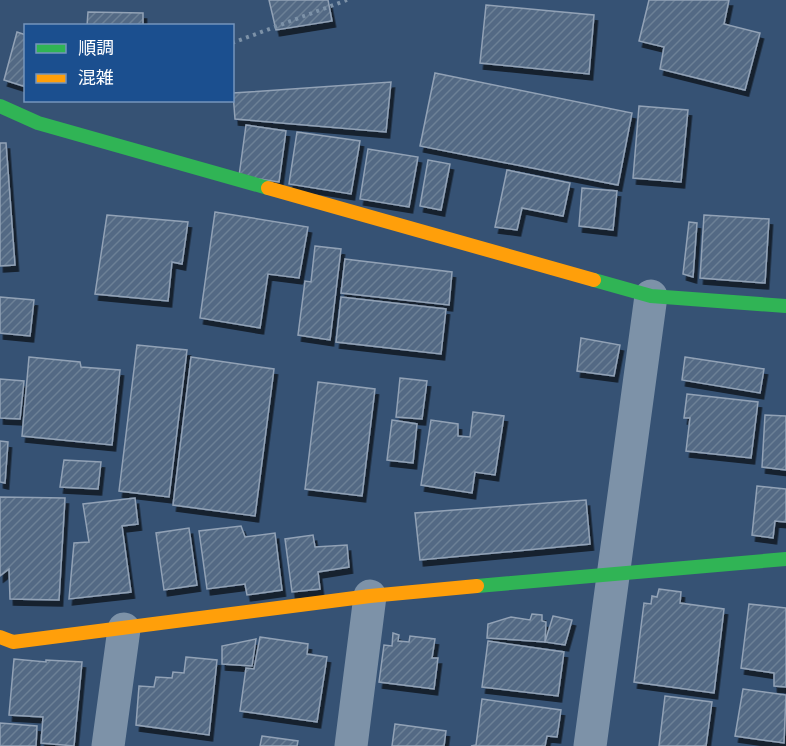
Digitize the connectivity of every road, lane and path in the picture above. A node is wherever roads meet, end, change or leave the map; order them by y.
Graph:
1 (347, 0) edge
2 (234, 42) edge
3 (0, 106) edge
4 (651, 296) junction
5 (786, 306) edge
6 (786, 559) edge
7 (613, 574) junction
8 (370, 596) junction
9 (124, 629) junction
10 (0, 637) edge
11 (108, 746) edge
12 (351, 746) edge
13 (590, 746) edge

1 - 2 path
3 - 4 street
4 - 5 street
4 - 7 street
6 - 7 street
7 - 8 street
7 - 13 street
8 - 9 street
8 - 12 street
9 - 10 street
9 - 11 street

